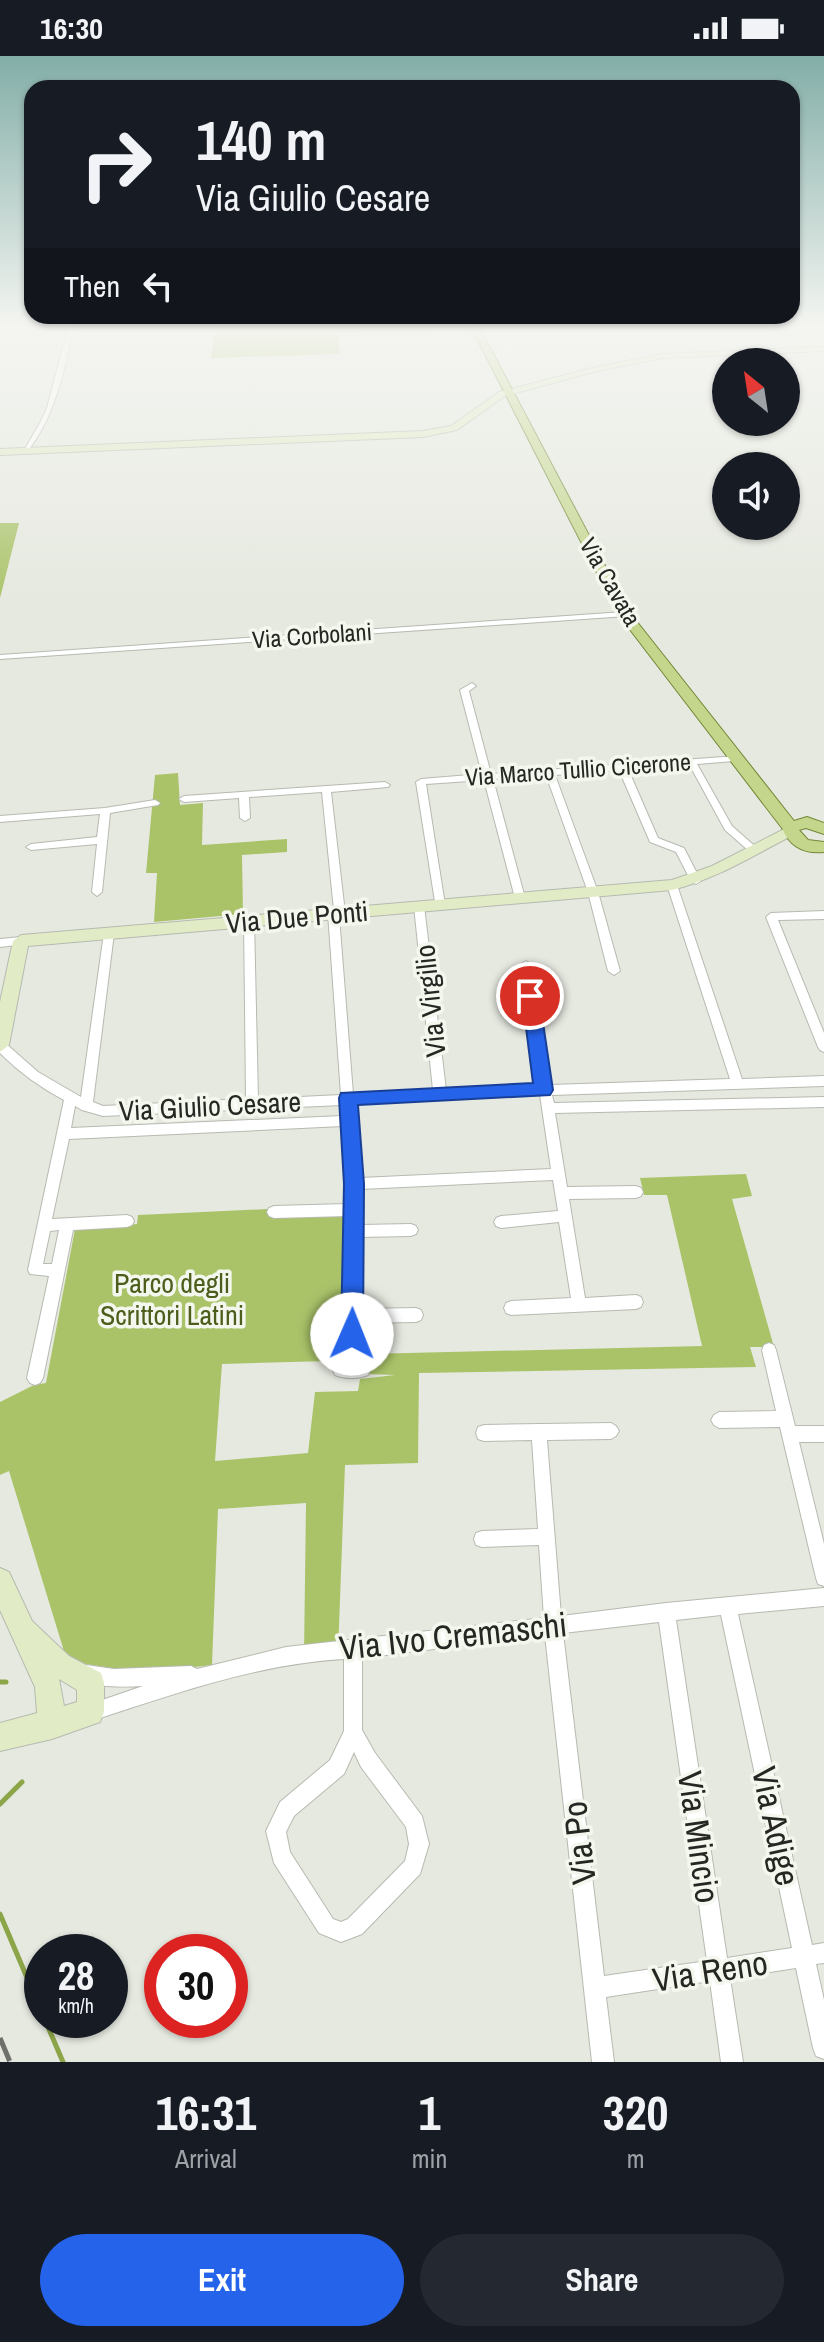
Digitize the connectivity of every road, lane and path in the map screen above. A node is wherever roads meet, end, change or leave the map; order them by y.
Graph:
1 (48, 419) edge
2 (467, 419) edge
3 (521, 419) edge
4 (39, 446) junction
5 (0, 452) edge
6 (624, 614) junction
7 (0, 657) edge
8 (472, 686) dead end
9 (734, 758) junction
10 (692, 762) junction
11 (623, 767) junction
12 (550, 773) junction
13 (488, 777) junction
14 (385, 785) dead end
15 (326, 789) junction
16 (244, 795) junction
17 (184, 799) dead end
18 (155, 803) dead end
19 (105, 811) junction
20 (245, 818) dead end
21 (0, 819) edge
22 (803, 824) edge
23 (102, 840) junction
24 (31, 847) dead end
25 (757, 847) junction
26 (817, 848) edge
27 (696, 881) junction
28 (672, 885) junction
29 (97, 892) dead end
30 (593, 892) junction
31 (520, 898) junction
32 (440, 905) junction
33 (419, 906) junction
34 (336, 913) junction
35 (824, 915) edge
36 (249, 920) junction
37 (109, 933) junction
38 (21, 941) junction
39 (0, 943) edge
40 (526, 965) dead end
41 (614, 971) dead end
42 (0, 1045) edge
43 (824, 1047) edge
44 (738, 1085) junction
45 (823, 1085) edge
46 (543, 1090) junction
47 (440, 1095) junction
48 (71, 1097) junction
49 (348, 1098) junction
50 (824, 1102) edge
51 (252, 1105) junction
52 (86, 1106) junction
53 (547, 1108) junction
54 (350, 1121) junction
55 (63, 1134) junction
56 (557, 1174) junction
57 (354, 1184) junction
58 (636, 1192) dead end
59 (561, 1193) junction
60 (353, 1210) junction
61 (274, 1212) dead end
62 (564, 1216) junction
63 (127, 1221) dead end
64 (501, 1222) dead end
65 (45, 1225) junction
66 (67, 1225) junction
67 (411, 1230) dead end
68 (353, 1231) junction
69 (58, 1270) junction
70 (636, 1302) dead end
71 (579, 1305) junction
72 (511, 1308) dead end
73 (416, 1315) dead end
74 (353, 1316) junction
75 (352, 1334) dead end
76 (769, 1350) dead end
77 (35, 1378) dead end
78 (719, 1420) dead end
79 (787, 1427) junction
80 (611, 1431) dead end
81 (539, 1432) junction
82 (484, 1433) dead end
83 (824, 1434) edge
84 (546, 1537) junction
85 (482, 1539) dead end
86 (824, 1578) edge
87 (0, 1581) edge
88 (824, 1597) edge
89 (728, 1606) junction
90 (666, 1612) junction
91 (553, 1625) junction
92 (25, 1631) junction
93 (353, 1650) junction
94 (68, 1670) junction
95 (211, 1674) junction
96 (90, 1712) junction
97 (52, 1725) junction
98 (353, 1732) junction
99 (0, 1737) edge
100 (814, 1955) edge
101 (718, 1969) junction
102 (596, 1988) junction
103 (824, 2048) edge
104 (603, 2062) edge
105 (732, 2062) edge

1 - 4 street
2 - 4 street
3 - 6 main road, Via Cavata
4 - 5 street
6 - 7 street, Via Corbolani
6 - 9 main road, Via Cavata
8 - 13 street
9 - 10 street, Via Marco Tullio Cicerone
9 - 22 main road, Via Cavata
10 - 11 street, Via Marco Tullio Cicerone
10 - 25 street
11 - 12 street, Via Marco Tullio Cicerone
11 - 27 street
12 - 13 street, Via Marco Tullio Cicerone
12 - 30 street
13 - 31 street
13 - 32 street, Via Marco Tullio Cicerone
14 - 15 street
15 - 16 street
15 - 34 street
16 - 17 street
16 - 20 street
18 - 19 street
19 - 21 street
19 - 23 street
22 - 25 street, Via Due Ponti
22 - 26 main road, Via Cavata
23 - 24 street
23 - 29 street
25 - 26 street
25 - 27 street, Via Due Ponti
27 - 28 street, Via Due Ponti
28 - 30 street, Via Due Ponti
28 - 44 street
30 - 31 street, Via Due Ponti
30 - 41 street
31 - 32 street, Via Due Ponti
32 - 33 street, Via Due Ponti
33 - 34 street, Via Due Ponti
33 - 47 street, Via Virgilio
34 - 36 street, Via Due Ponti
34 - 49 street
35 - 43 street
36 - 37 street, Via Due Ponti
36 - 51 street
37 - 38 street, Via Due Ponti
37 - 52 street
38 - 39 street, Via Due Ponti
38 - 42 street
40 - 46 street
42 - 48 street, Via Giulio Cesare
44 - 45 street, Via Giulio Cesare
44 - 46 street, Via Giulio Cesare
46 - 47 street, Via Giulio Cesare
46 - 53 street
47 - 49 street, Via Giulio Cesare
48 - 52 street, Via Giulio Cesare
48 - 55 street
49 - 51 street, Via Giulio Cesare
49 - 54 street
50 - 53 street
51 - 52 street, Via Giulio Cesare
53 - 56 street
54 - 55 street, Via Giulio Cesare
54 - 57 street
55 - 65 street
56 - 57 street
56 - 59 street
57 - 60 street
58 - 59 street
59 - 62 street
60 - 61 street
60 - 68 street
62 - 64 street
62 - 71 street
63 - 66 street
65 - 66 street
65 - 69 street
66 - 69 street
67 - 68 street
68 - 74 street
69 - 77 street
70 - 71 street
71 - 72 street
73 - 74 street
74 - 75 street
76 - 79 street
78 - 79 street
79 - 83 street
79 - 86 street
80 - 81 street
81 - 82 street
81 - 84 street, Via Po
84 - 85 street
84 - 91 street, Via Po
87 - 92 street
88 - 89 street, Via Ivo Cremaschi
89 - 90 street, Via Ivo Cremaschi
89 - 100 street, Via Adige
90 - 91 street, Via Ivo Cremaschi
90 - 101 street, Via Mincio
91 - 93 street, Via Ivo Cremaschi
91 - 102 street, Via Po
92 - 94 street
92 - 97 street
93 - 95 street, Via Ivo Cremaschi
93 - 98 street
94 - 95 street
94 - 96 street
95 - 96 street, Via Ivo Cremaschi
96 - 97 street
97 - 99 street
98 - 98 street
100 - 101 street, Via Reno
100 - 103 street, Via Adige
101 - 102 street, Via Reno
101 - 105 street, Via Mincio
102 - 104 street, Via Po

